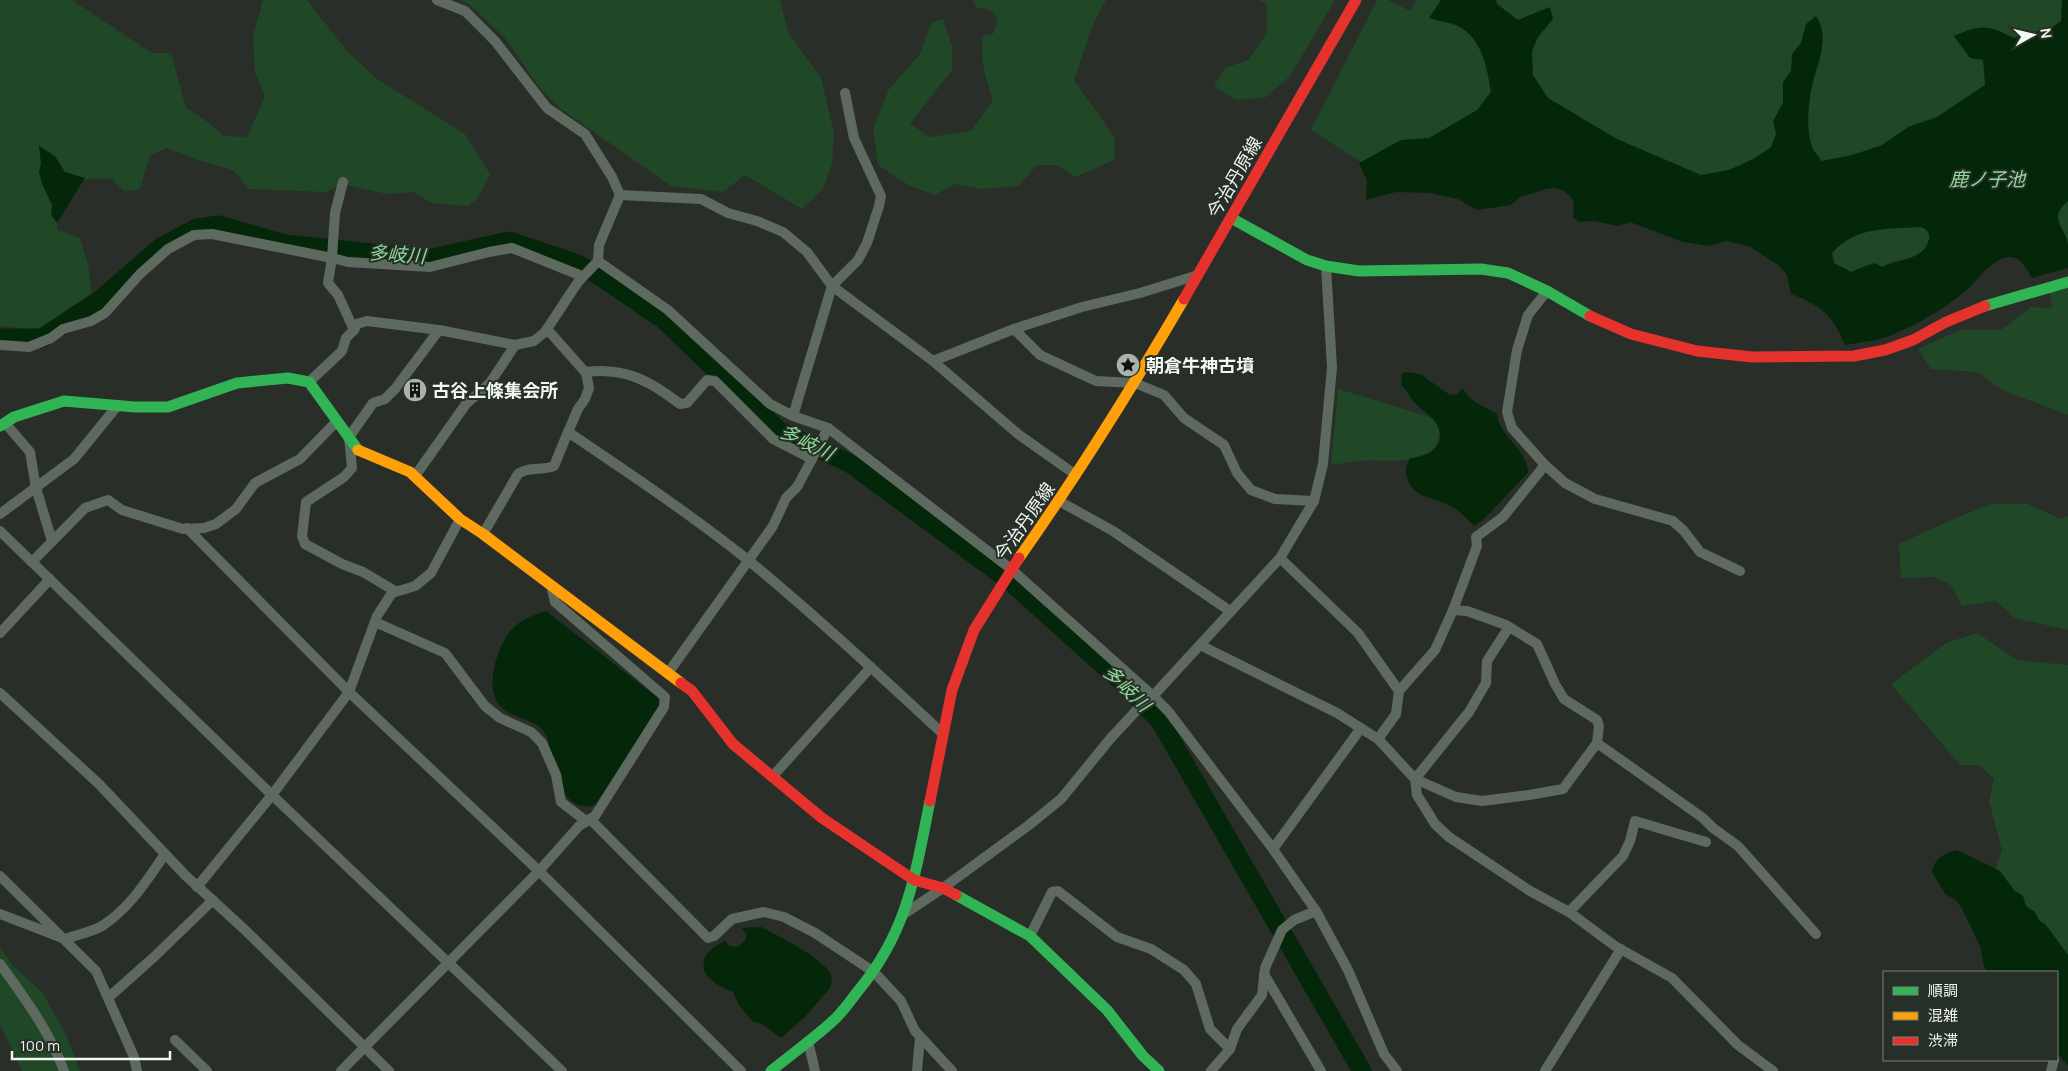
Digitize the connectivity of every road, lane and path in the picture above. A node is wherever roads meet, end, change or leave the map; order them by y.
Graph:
1 (437, 0) edge
2 (1356, 0) edge
3 (845, 92) dead end
4 (343, 182) dead end
5 (620, 195) junction
6 (1231, 218) junction
7 (332, 258) junction
8 (596, 263) junction
9 (1326, 266) junction
10 (1199, 275) junction
11 (582, 276) junction
12 (2068, 282) edge
13 (832, 286) junction
14 (1547, 291) junction
15 (547, 329) junction
16 (1014, 329) junction
17 (354, 330) junction
18 (439, 330) junction
19 (0, 345) edge
20 (515, 345) junction
21 (933, 361) junction
22 (586, 372) junction
23 (309, 382) junction
24 (1135, 384) junction
25 (118, 405) junction
26 (793, 416) junction
27 (337, 420) junction
28 (3, 425) edge
29 (828, 428) junction
30 (568, 432) junction
31 (349, 436) junction
32 (812, 459) junction
33 (1545, 465) junction
34 (1076, 475) junction
35 (415, 476) junction
36 (36, 488) junction
37 (1059, 501) junction
38 (1314, 502) junction
39 (0, 514) edge
40 (460, 519) junction
41 (187, 528) junction
42 (0, 531) edge
43 (483, 534) junction
44 (52, 541) junction
45 (1280, 558) junction
46 (748, 560) junction
47 (32, 562) junction
48 (1011, 569) junction
49 (1740, 571) dead end
50 (50, 579) junction
51 (551, 585) junction
52 (395, 591) junction
53 (1453, 610) junction
54 (1230, 611) junction
55 (375, 622) junction
56 (1509, 627) junction
57 (0, 633) edge
58 (1200, 645) junction
59 (871, 666) junction
60 (668, 673) junction
61 (1399, 691) junction
62 (349, 692) junction
63 (0, 693) edge
64 (1153, 696) junction
65 (1361, 728) junction
66 (943, 734) junction
67 (1378, 740) junction
68 (1597, 743) junction
69 (772, 776) junction
70 (1415, 779) junction
71 (272, 795) junction
72 (588, 820) junction
73 (1706, 842) dead end
74 (1274, 849) junction
75 (165, 854) junction
76 (538, 871) junction
77 (0, 876) edge
78 (914, 880) junction
79 (197, 886) junction
80 (944, 888) junction
81 (214, 900) junction
82 (1316, 911) junction
83 (1569, 912) junction
84 (0, 914) edge
85 (904, 914) junction
86 (1816, 934) dead end
87 (1030, 936) junction
88 (66, 939) junction
89 (1621, 949) junction
90 (449, 962) junction
91 (0, 964) edge
92 (874, 972) junction
93 (1264, 974) junction
94 (108, 997) junction
95 (920, 1036) junction
96 (174, 1040) dead end
97 (808, 1041) junction
98 (365, 1047) junction
99 (1230, 1049) junction
100 (64, 1071) edge
101 (137, 1071) edge
102 (208, 1071) edge
103 (341, 1071) edge
104 (388, 1071) edge
105 (562, 1071) edge
106 (741, 1071) edge
107 (771, 1071) edge
108 (815, 1071) edge
109 (917, 1071) edge
110 (952, 1071) edge
111 (1159, 1071) edge
112 (1211, 1071) edge
113 (1321, 1071) edge
114 (1397, 1071) edge
115 (1545, 1071) edge
116 (1773, 1071) edge

1 - 5 street
2 - 6 street, 今治丹原線
3 - 13 street
4 - 7 street
5 - 8 street
5 - 13 street
6 - 9 street
6 - 10 street, 今治丹原線
7 - 11 street
7 - 17 street
7 - 19 street
8 - 11 street
8 - 26 street
9 - 14 street
9 - 38 street
10 - 16 street
10 - 24 street, 今治丹原線
11 - 15 street
12 - 14 street
13 - 21 street
13 - 26 street
14 - 33 street
15 - 20 street
15 - 22 street
16 - 21 street
16 - 24 street
17 - 18 street
17 - 23 street
18 - 20 street
18 - 31 street
20 - 35 street
21 - 34 street
22 - 30 street
22 - 32 street
23 - 25 street
23 - 27 street
24 - 34 street, 今治丹原線
24 - 38 street
25 - 28 street
25 - 36 street
26 - 29 street
27 - 31 street
27 - 41 street
28 - 36 street
29 - 32 street
29 - 48 street
30 - 43 street
30 - 46 street
31 - 35 street
31 - 52 street
32 - 46 street
33 - 49 street
33 - 53 street
34 - 37 street, 今治丹原線
35 - 40 street
36 - 39 street
36 - 44 street
37 - 48 street, 今治丹原線
37 - 54 street
38 - 45 street
40 - 43 street
40 - 52 street
41 - 44 street
41 - 62 street
42 - 47 street
43 - 51 street
44 - 47 street
45 - 54 street
45 - 61 street
46 - 59 street
46 - 60 street
47 - 50 street
48 - 64 street
48 - 66 street, 今治丹原線
50 - 57 street
50 - 71 street
51 - 60 street
51 - 72 street
52 - 55 street
53 - 56 street
53 - 61 street
54 - 58 street
55 - 62 street
55 - 72 street
56 - 68 street
56 - 70 street
58 - 64 street
58 - 65 street
59 - 66 street
59 - 69 street
60 - 69 street
61 - 67 street
62 - 71 street
62 - 76 street
63 - 75 street
64 - 74 street
64 - 80 street
65 - 67 street
65 - 74 street
66 - 78 street, 今治丹原線
67 - 70 street
68 - 70 street
68 - 86 street
69 - 78 street
70 - 83 street
71 - 79 street
71 - 90 street
72 - 76 street
72 - 92 street
73 - 83 street
74 - 82 street
75 - 79 street
75 - 88 street
76 - 90 street
76 - 106 street
77 - 88 street
78 - 80 street
78 - 85 street, 今治丹原線
79 - 81 street
80 - 85 street
80 - 87 street
81 - 94 street
81 - 98 street
82 - 93 street
82 - 114 street
83 - 89 street
84 - 88 street
85 - 92 street, 今治丹原線
87 - 99 street
87 - 111 street
88 - 94 street
89 - 115 street
89 - 116 street
90 - 98 street
90 - 105 street
91 - 100 street
92 - 95 street
92 - 97 street, 今治丹原線
93 - 99 street
93 - 113 street
94 - 101 street
95 - 109 street
95 - 110 street
96 - 102 street
97 - 107 street, 今治丹原線
97 - 108 street
98 - 103 street
98 - 104 street
99 - 112 street

